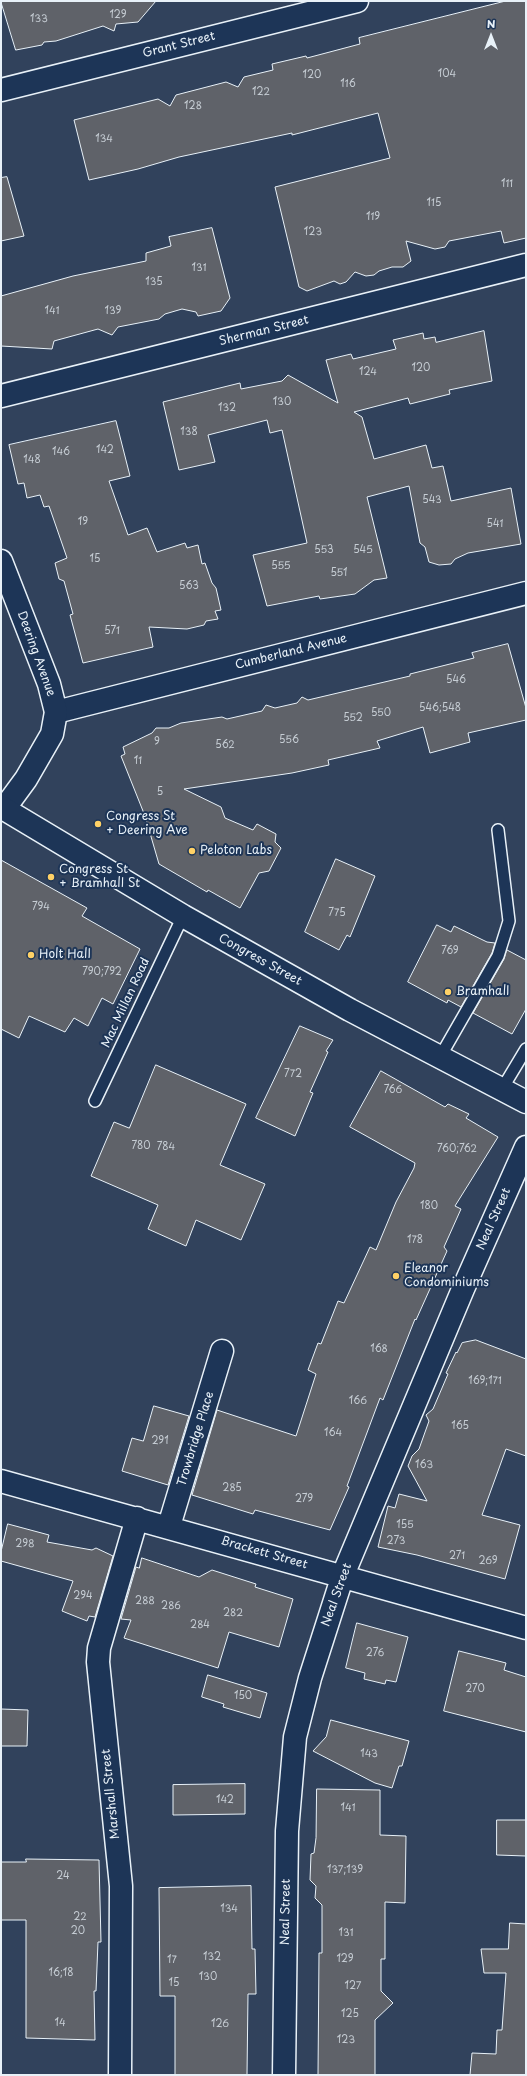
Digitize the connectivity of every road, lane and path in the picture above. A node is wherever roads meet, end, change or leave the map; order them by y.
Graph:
1 (357, 1) edge
2 (1, 90) edge
3 (526, 265) edge
4 (1, 396) edge
5 (1, 561) edge
6 (526, 593) edge
7 (56, 712) junction
8 (2, 809) edge
9 (498, 830) dead end
10 (183, 916) junction
11 (526, 1049) edge
12 (440, 1057) junction
13 (502, 1088) junction
14 (95, 1101) dead end
15 (526, 1102) edge
16 (526, 1147) edge
17 (222, 1351) dead end
18 (1, 1481) edge
19 (137, 1518) junction
20 (169, 1526) junction
21 (343, 1575) junction
22 (526, 1628) edge
23 (120, 2075) edge
24 (284, 2075) edge

1 - 2 street, Grant Street
3 - 4 street, Sherman Street
5 - 7 street, Deering Avenue
6 - 7 street, Cumberland Avenue
7 - 8 street, Deering Avenue
8 - 10 street, Congress Street
9 - 12 lane
10 - 12 street, Congress Street
10 - 14 lane, Mac Millan Road
11 - 13 lane
12 - 13 street, Congress Street
13 - 15 street, Congress Street
16 - 21 street, Neal Street
17 - 20 street, Trowbridge Place
18 - 19 street, Brackett Street
19 - 20 street, Brackett Street
19 - 23 street, Marshall Street
20 - 21 street, Brackett Street
21 - 22 street, Brackett Street
21 - 24 street, Neal Street

